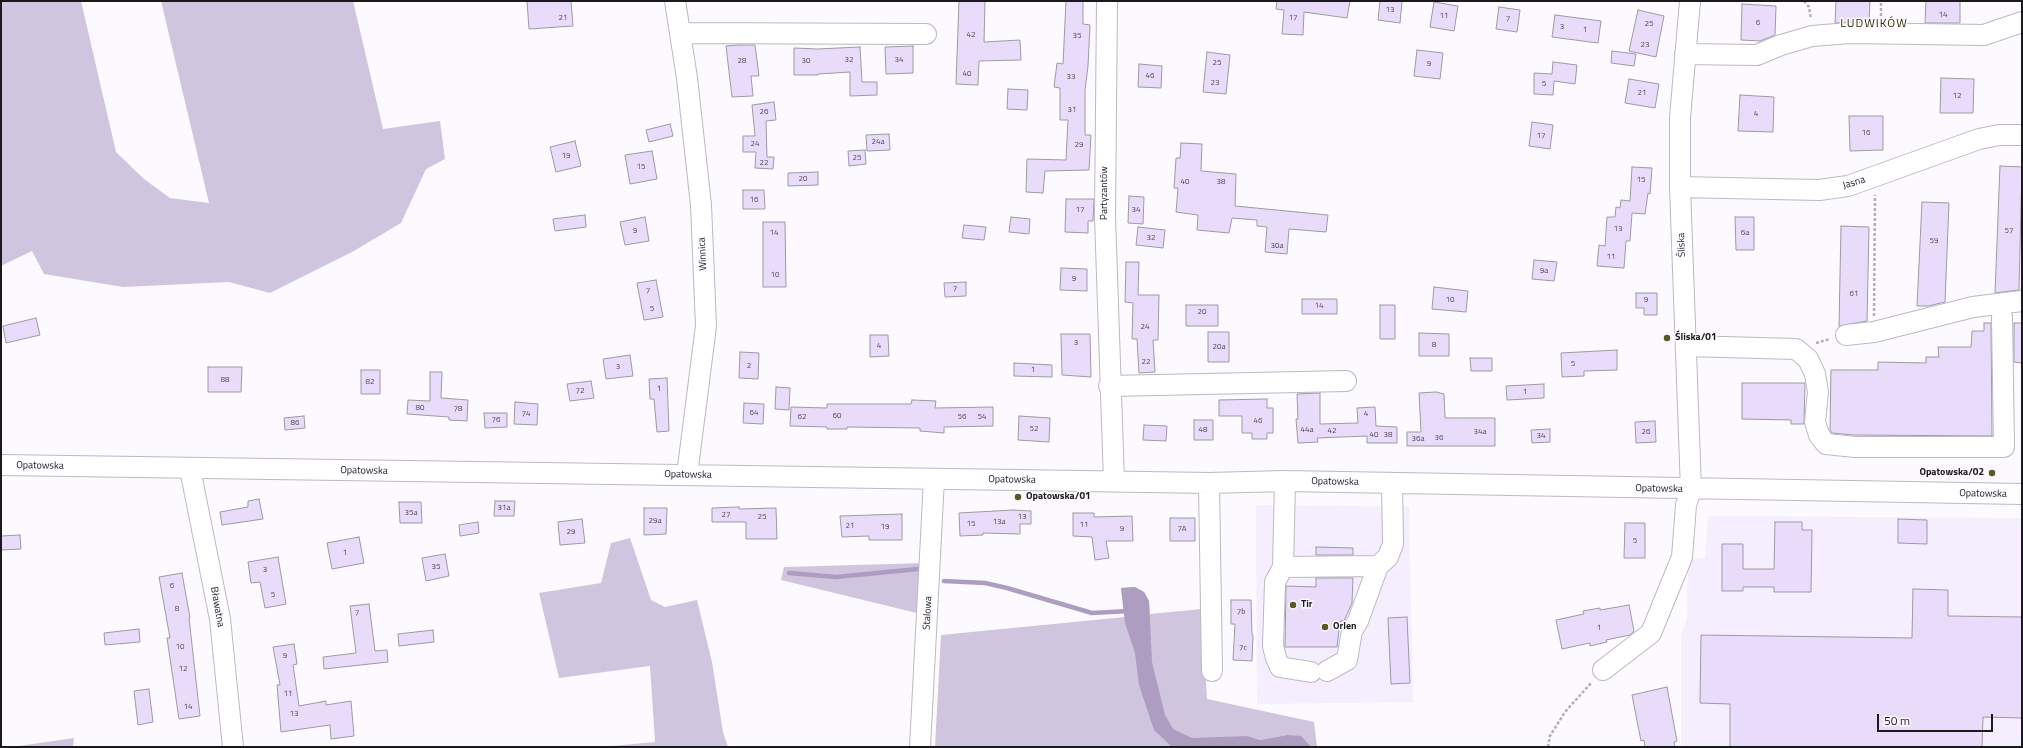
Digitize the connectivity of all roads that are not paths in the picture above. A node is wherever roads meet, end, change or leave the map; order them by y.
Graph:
1 (675, 1) edge
2 (1107, 1) edge
3 (1690, 1) edge
4 (2022, 22) edge
5 (680, 33) junction
6 (926, 34) dead end
7 (1685, 54) junction
8 (2022, 135) edge
9 (1680, 187) junction
10 (2022, 301) edge
11 (2002, 317) dead end
12 (1846, 335) road end
13 (1686, 346) junction
14 (1346, 381) dead end
15 (1109, 386) junction
16 (1, 465) edge
17 (190, 469) junction
18 (687, 475) junction
19 (934, 479) junction
20 (1114, 481) junction
21 (1285, 481) junction
22 (1208, 483) junction
23 (1392, 483) junction
24 (1691, 490) junction
25 (2022, 494) edge
26 (1378, 566) junction
27 (1283, 567) junction
28 (1603, 670) road end
29 (1212, 672) dead end
30 (233, 747) edge
31 (920, 747) edge

1 - 5 street, Winnica
2 - 15 street, Partyzantów
3 - 7 street, Śliska
4 - 7 street
5 - 6 street
5 - 18 street, Winnica
7 - 9 street, Śliska
8 - 9 street, Jasna
9 - 13 street, Śliska
10 - 12 street
11 - 13 street
13 - 24 street, Śliska
14 - 15 street
15 - 20 street, Partyzantów
16 - 17 street, Opatowska
17 - 18 street, Opatowska
17 - 30 street, Bławatna
18 - 19 street, Opatowska
19 - 20 street, Opatowska
19 - 31 street, Stalowa
20 - 22 street, Opatowska
21 - 22 street, Opatowska
21 - 23 street, Opatowska
21 - 27 street
22 - 29 street
23 - 24 street, Opatowska
23 - 26 street
24 - 25 street, Opatowska
24 - 28 street, Śliska
26 - 27 street
26 - 27 street

